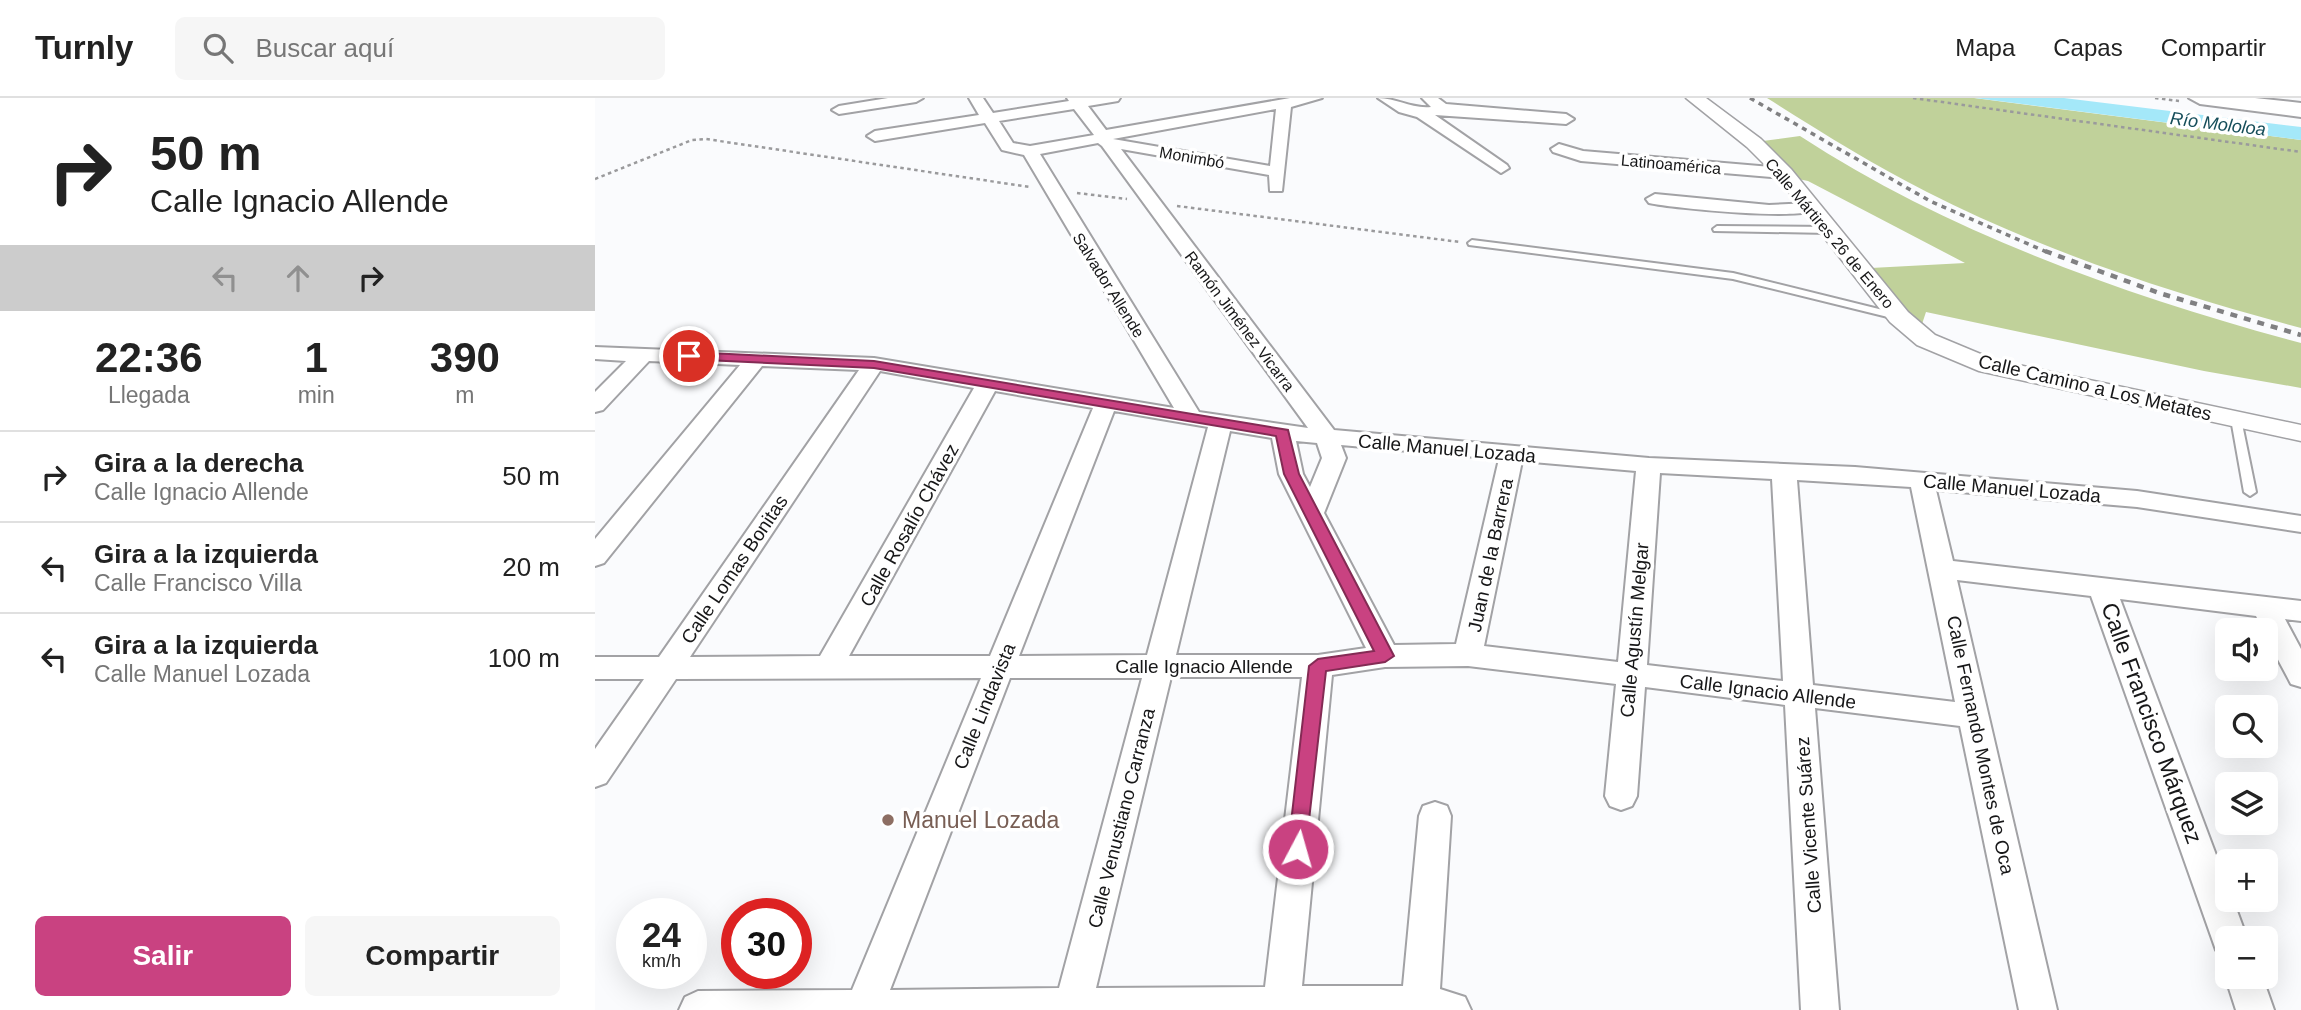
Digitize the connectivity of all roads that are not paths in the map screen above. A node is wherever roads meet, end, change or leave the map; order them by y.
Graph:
1 (916, 98) edge
2 (976, 98) edge
3 (1114, 98) edge
4 (1315, 98) edge
5 (1385, 98) edge
6 (1429, 98) edge
7 (1506, 98) edge
8 (1695, 98) edge
9 (2200, 98) edge
10 (2276, 98) edge
11 (1076, 101) edge
12 (2301, 101) edge
13 (1284, 104) junction
14 (1443, 109) junction
15 (839, 110) dead end
16 (2301, 110) edge
17 (1423, 114) junction
18 (989, 118) junction
19 (1566, 119) dead end
20 (875, 136) dead end
21 (1103, 139) junction
22 (1008, 147) joint
23 (1559, 149) dead end
24 (1030, 151) junction
25 (1501, 168) dead end
26 (1278, 172) junction
27 (1784, 173) junction
28 (1276, 189) dead end
29 (1655, 199) dead end
30 (1811, 208) junction
31 (1717, 229) dead end
32 (1829, 230) junction
33 (1472, 243) dead end
34 (1899, 317) junction
35 (595, 353) edge
36 (643, 355) junction
37 (757, 358) junction
38 (874, 365) junction
39 (988, 383) junction
40 (1106, 402) junction
41 (595, 405) edge
42 (1191, 417) junction
43 (2236, 419) junction
44 (1221, 422) junction
45 (1283, 433) junction
46 (2301, 433) edge
47 (1326, 436) junction
48 (1512, 454) junction
49 (1649, 465) junction
50 (1784, 472) junction
51 (1922, 481) junction
52 (2250, 492) dead end
53 (1313, 511) junction
54 (2301, 524) edge
55 (596, 555) edge
56 (1941, 569) junction
57 (2102, 588) junction
58 (2265, 607) junction
59 (2301, 611) edge
60 (1468, 655) junction
61 (1385, 656) junction
62 (1160, 666) junction
63 (1318, 666) junction
64 (829, 667) junction
65 (1000, 667) junction
66 (595, 668) edge
67 (667, 668) junction
68 (1629, 674) junction
69 (2301, 676) edge
70 (1799, 694) junction
71 (1976, 716) junction
72 (595, 774) edge
73 (1621, 796) dead end
74 (1436, 816) dead end
75 (2225, 926) edge
76 (2248, 989) edge
77 (1281, 1008) edge
78 (1431, 1008) edge
79 (863, 1009) edge
80 (1073, 1009) edge
81 (698, 1010) edge
82 (1820, 1010) edge
83 (2038, 1010) edge
84 (2255, 1010) edge

1 - 15 street
2 - 18 street
3 - 11 street
4 - 13 street
5 - 17 street
6 - 14 street
7 - 14 street
8 - 27 street, Calle Mártires 26 de Enero
9 - 16 main road
10 - 12 main road
11 - 18 street
11 - 21 street, Ramón Jiménez Vicarra
13 - 21 street
13 - 26 street
14 - 17 street
14 - 19 street
17 - 25 street
18 - 20 street
18 - 22 street
21 - 24 street
21 - 26 street, Monimbó
21 - 47 street, Ramón Jiménez Vicarra
22 - 24 street
23 - 27 street, Latinoamérica
24 - 42 street, Salvador Allende
26 - 28 street
27 - 30 street, Calle Mártires 26 de Enero
29 - 30 street
30 - 32 street, Calle Mártires 26 de Enero
31 - 32 lane
32 - 34 street, Calle Mártires 26 de Enero
33 - 34 lane
34 - 43 street, Calle Camino a Los Metates
35 - 36 street, Calle Manuel Lozada
36 - 37 street, Calle Manuel Lozada
36 - 41 street
37 - 38 street, Calle Manuel Lozada
37 - 55 street
38 - 39 street, Calle Manuel Lozada
38 - 67 street, Calle Lomas Bonitas
39 - 40 street, Calle Manuel Lozada
39 - 64 street, Calle Rosalío Chávez
40 - 42 street, Calle Manuel Lozada
40 - 65 street, Calle Lindavista
42 - 44 street, Calle Manuel Lozada
43 - 46 street, Calle Camino a Los Metates
43 - 52 lane
44 - 45 street, Calle Manuel Lozada
44 - 62 street, Calle Venustiano Carranza
45 - 47 street, Calle Manuel Lozada
45 - 53 street
47 - 48 street, Calle Manuel Lozada
47 - 53 street
48 - 49 street, Calle Manuel Lozada
48 - 60 street, Juan de la Barrera
49 - 50 street, Calle Manuel Lozada
49 - 68 street, Calle Agustín Melgar
50 - 51 street, Calle Manuel Lozada
50 - 70 street, Calle Vicente Suárez
51 - 54 street, Calle Manuel Lozada
51 - 56 street, Calle Fernando Montes de Oca
53 - 61 street
56 - 57 street
56 - 71 street, Calle Fernando Montes de Oca
57 - 58 street
57 - 75 street, Calle Francisco Márquez
58 - 59 street
58 - 69 street
60 - 61 street, Calle Ignacio Allende
60 - 68 street, Calle Ignacio Allende
61 - 63 street, Calle Ignacio Allende
62 - 63 street, Calle Ignacio Allende
62 - 65 street, Calle Ignacio Allende
62 - 80 street, Calle Venustiano Carranza
63 - 77 street
64 - 65 street, Calle Ignacio Allende
64 - 67 street, Calle Ignacio Allende
65 - 79 street, Calle Lindavista
66 - 67 street, Calle Ignacio Allende
67 - 72 street, Calle Lomas Bonitas
68 - 70 street, Calle Ignacio Allende
68 - 73 street, Calle Agustín Melgar
70 - 71 street, Calle Ignacio Allende
70 - 82 street, Calle Vicente Suárez
71 - 83 street, Calle Fernando Montes de Oca
74 - 78 street
76 - 84 street
77 - 78 street
77 - 80 street
79 - 80 street
79 - 81 street

